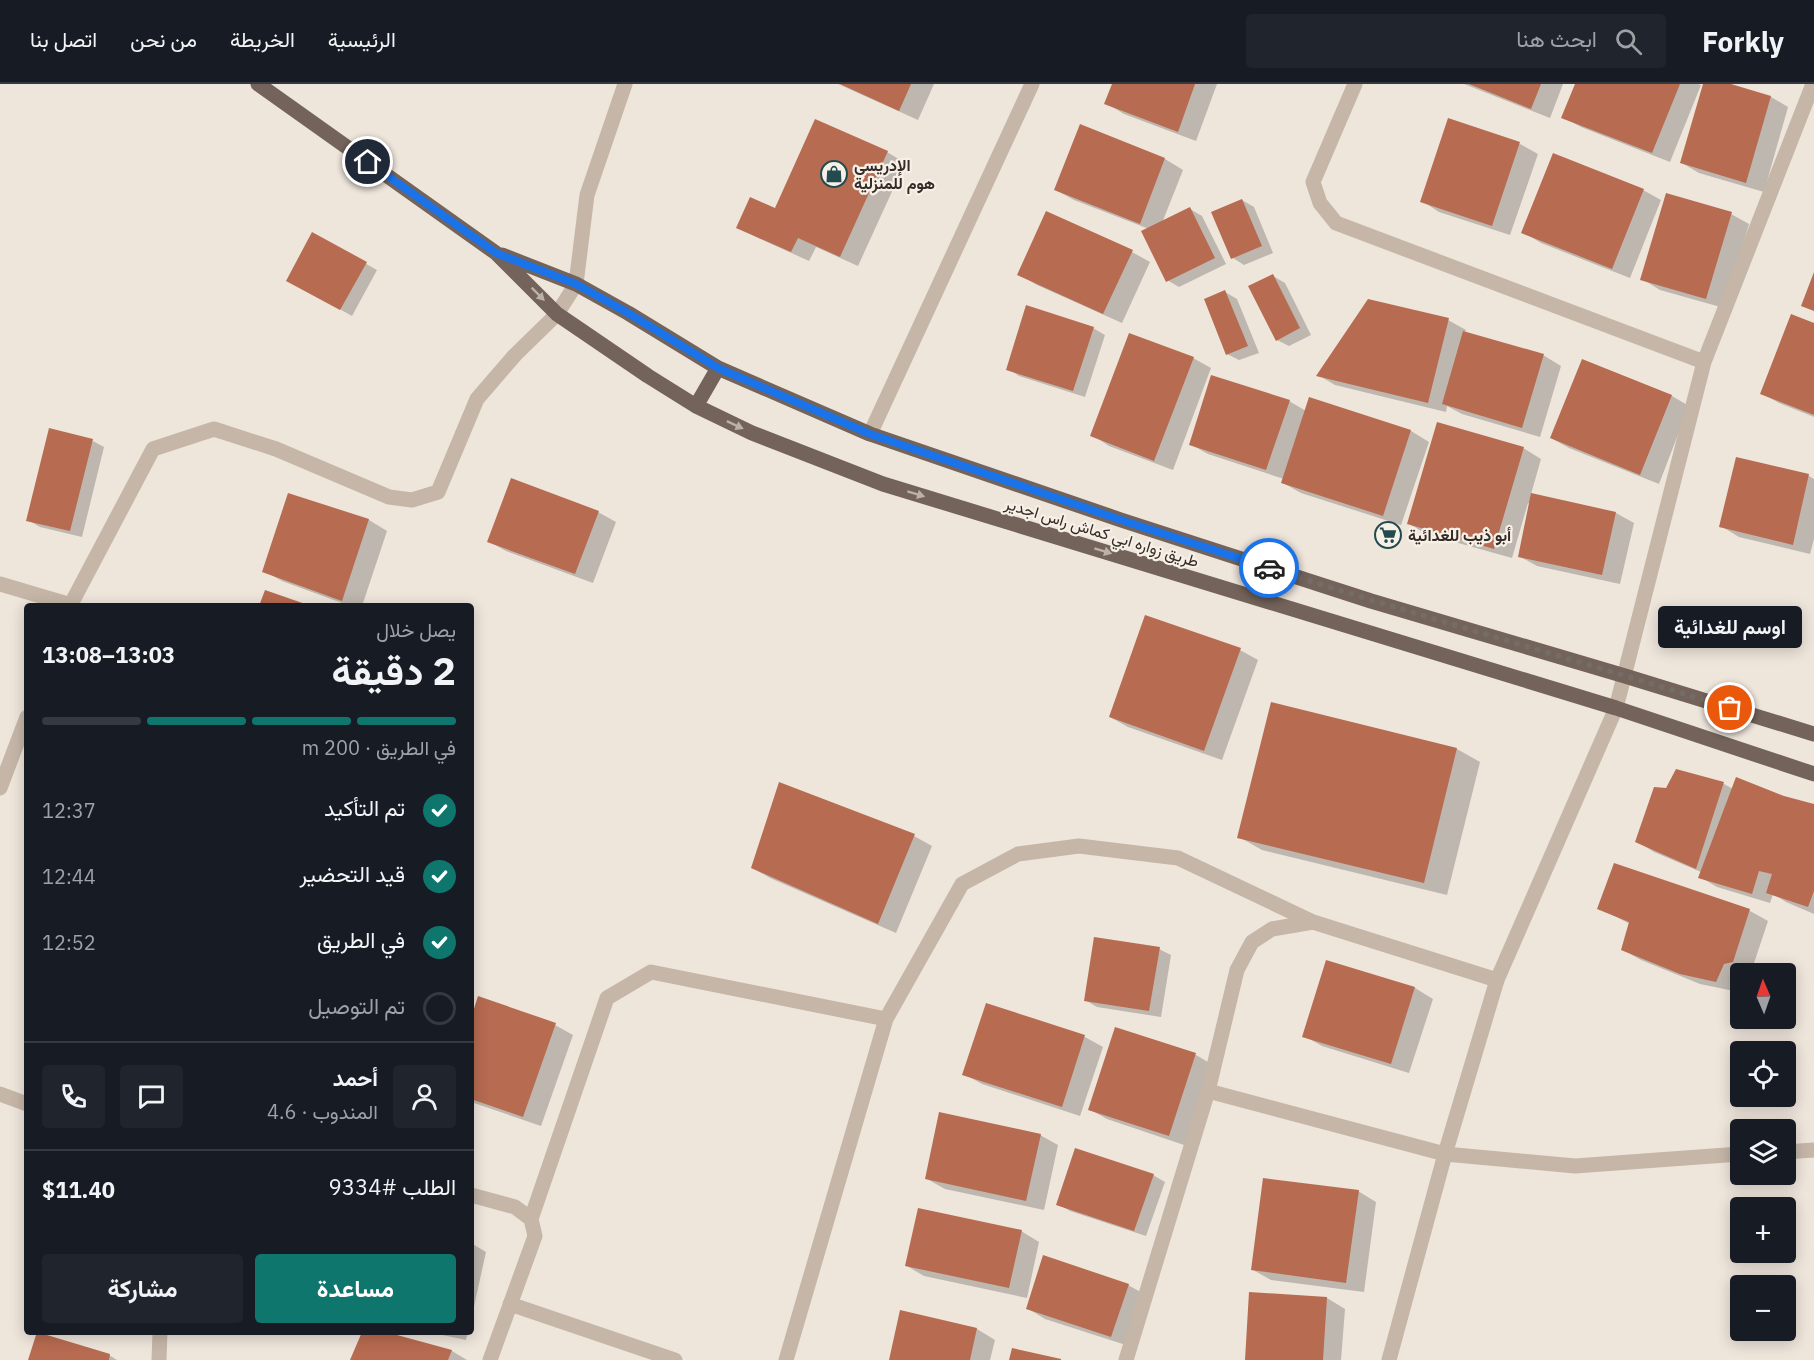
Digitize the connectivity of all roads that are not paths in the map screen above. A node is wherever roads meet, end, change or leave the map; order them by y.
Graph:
1 (258, 84) edge
2 (625, 84) edge
3 (1032, 84) edge
4 (1355, 84) edge
5 (1813, 84) edge
6 (496, 253) junction
7 (576, 284) junction
8 (557, 314) junction
9 (1704, 362) junction
10 (718, 368) junction
11 (696, 406) junction
12 (870, 434) junction
13 (0, 584) edge
14 (61, 603) edge
15 (73, 603) edge
16 (1625, 675) junction
17 (1616, 708) junction
18 (24, 725) edge
19 (1814, 734) edge
20 (1814, 774) edge
21 (0, 788) edge
22 (1313, 922) junction
23 (1497, 980) junction
24 (886, 1020) junction
25 (1208, 1091) junction
26 (0, 1094) edge
27 (24, 1103) edge
28 (1814, 1150) edge
29 (1796, 1151) edge
30 (1445, 1154) junction
31 (1730, 1155) edge
32 (474, 1196) edge
33 (531, 1219) junction
34 (510, 1304) junction
35 (160, 1335) edge
36 (159, 1360) edge
37 (489, 1360) edge
38 (675, 1360) edge
39 (786, 1360) edge
40 (1126, 1360) edge
41 (1389, 1360) edge

1 - 6 main road
2 - 7 street
3 - 12 street
4 - 9 street
5 - 9 street
6 - 7 main road
6 -> 8 main road, طريق زواره ابي كماش راس اجدير
7 - 8 street
7 - 10 main road
8 - 11 main road, طريق زواره ابي كماش راس اجدير
8 - 15 street
9 - 16 street
10 - 11 main road
10 - 12 main road
11 -> 17 main road, طريق زواره ابي كماش راس اجدير
12 - 16 main road
13 - 14 street
16 - 17 street
16 - 19 main road
17 - 20 main road, طريق زواره ابي كماش راس اجدير
17 - 23 street
18 - 21 street
22 - 23 street
22 - 24 street
22 - 25 street
23 - 30 street
24 - 33 street
24 - 39 street
25 - 30 street
25 - 40 street
26 - 27 street
28 - 29 street
30 - 31 street
30 - 41 street
32 - 33 street
33 - 34 street
34 - 37 street
34 - 38 street
35 - 36 street

